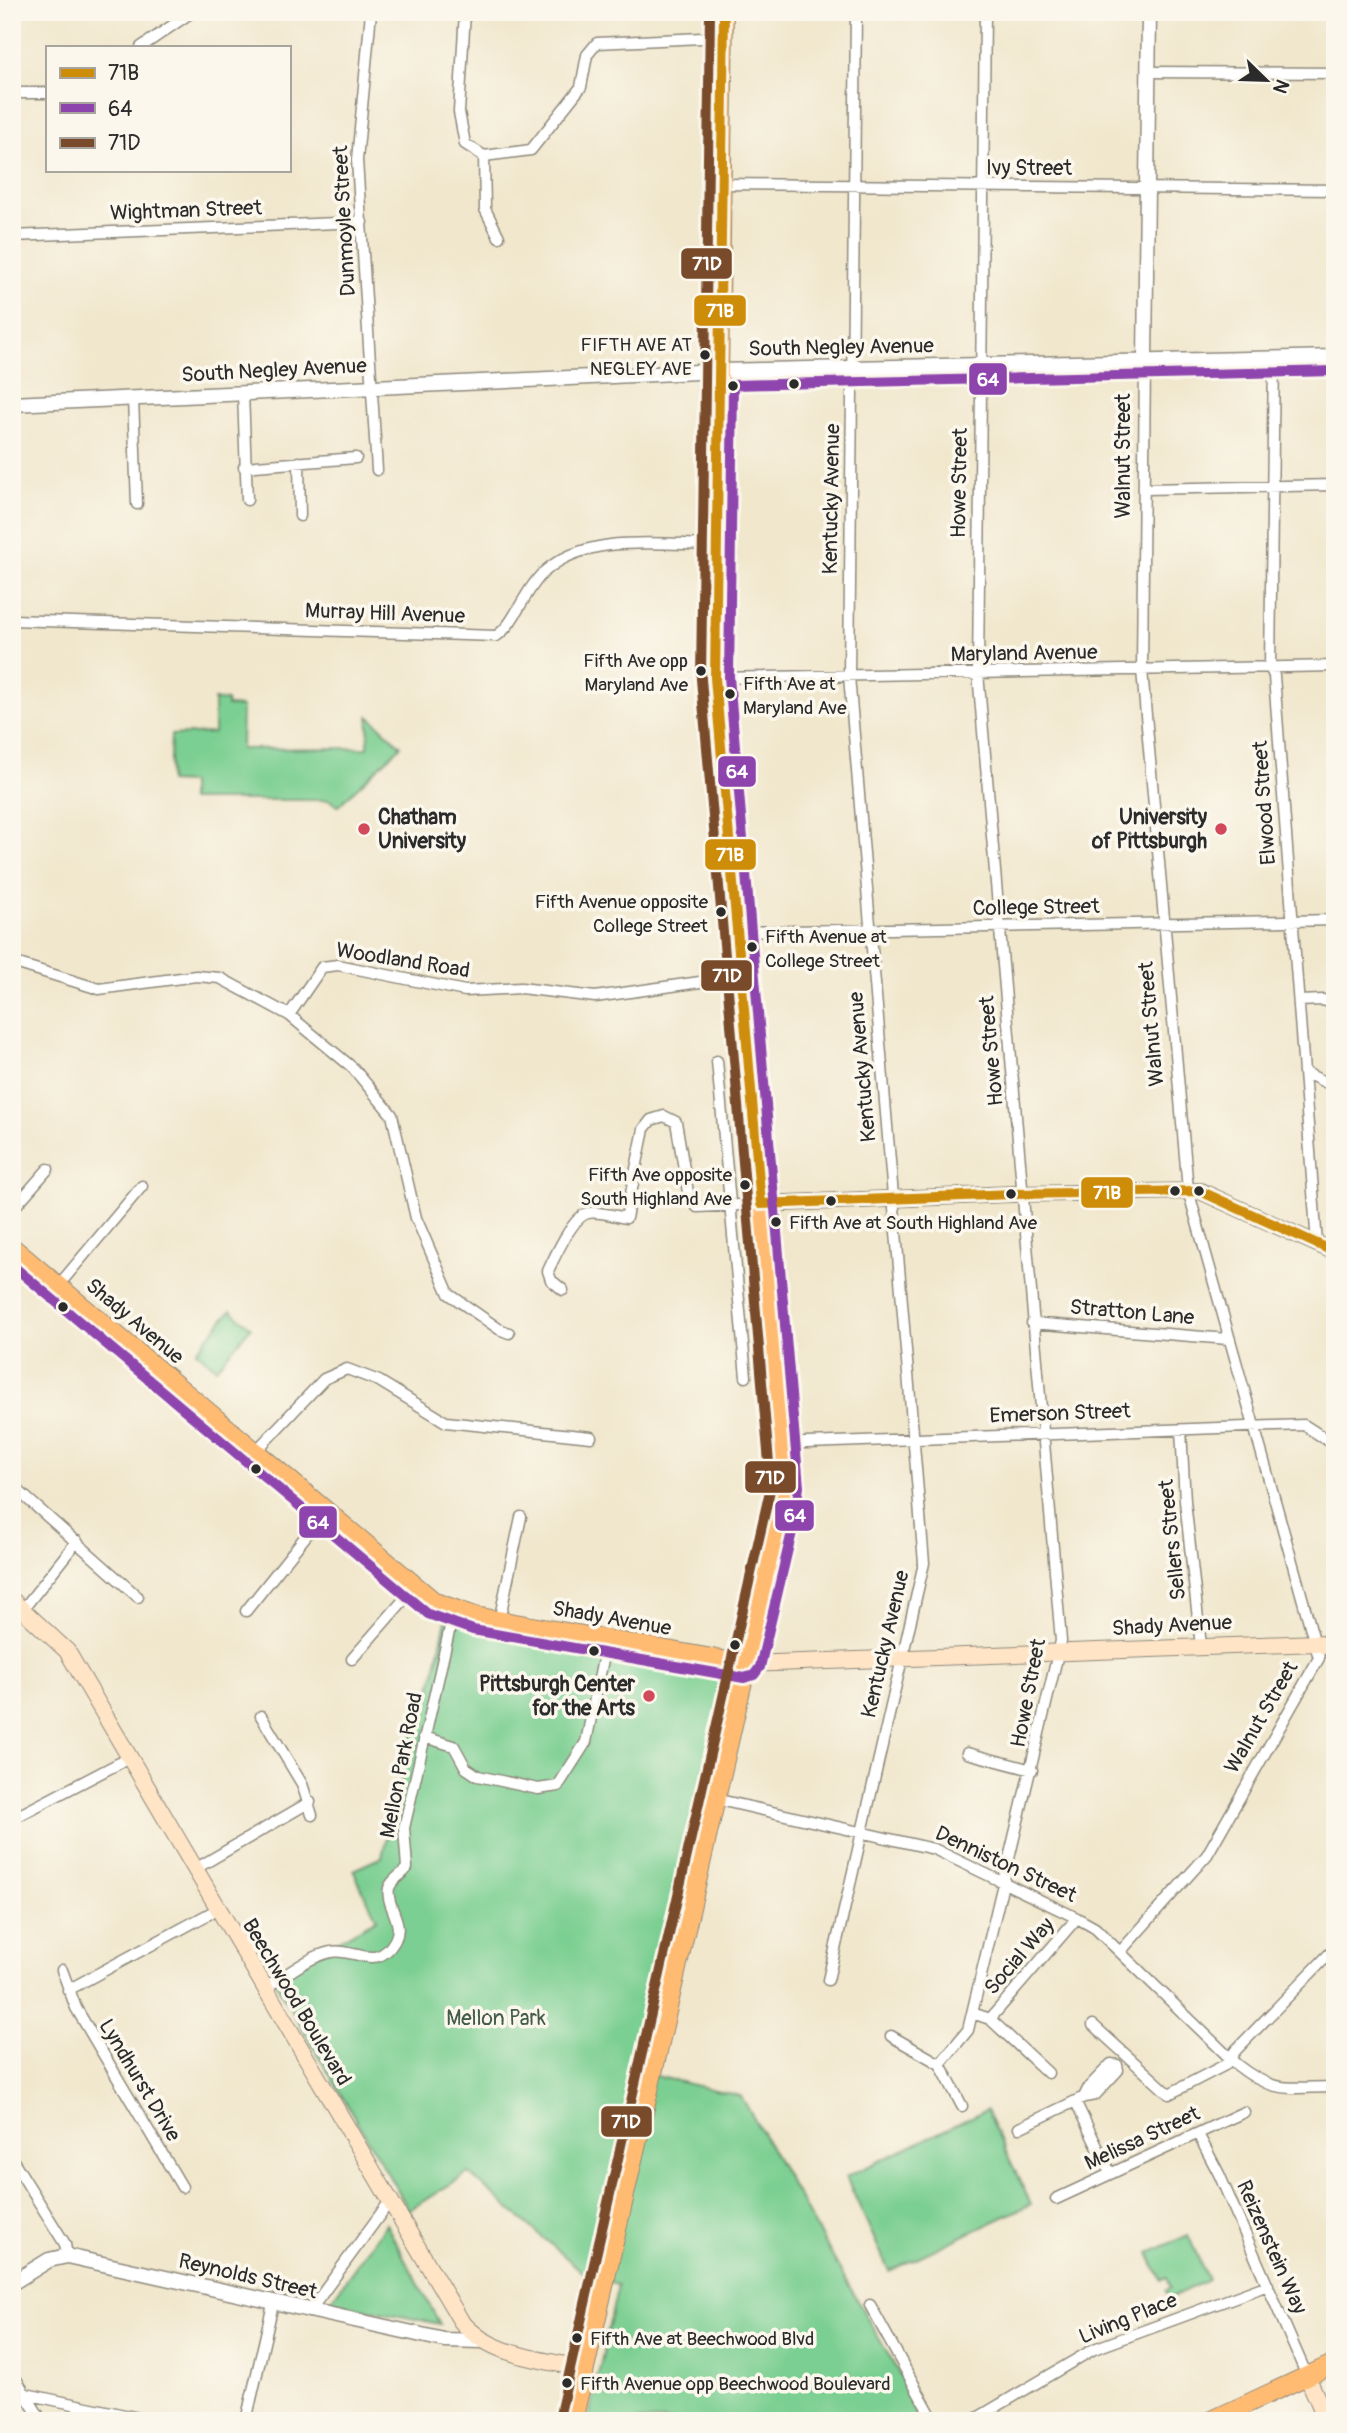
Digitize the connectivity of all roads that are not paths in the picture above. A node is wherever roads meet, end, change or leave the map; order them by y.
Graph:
1 (13, 12) edge
2 (192, 12) edge
3 (371, 12) edge
4 (466, 12) edge
5 (724, 12) edge
6 (856, 12) edge
7 (985, 12) edge
8 (1149, 12) edge
9 (12, 29) edge
10 (723, 37) junction
11 (142, 46) edge
12 (1150, 72) junction
13 (1335, 73) edge
14 (12, 93) edge
15 (46, 93) edge
16 (484, 156) junction
17 (722, 184) junction
18 (854, 184) junction
19 (984, 187) junction
20 (1149, 188) junction
21 (1335, 190) edge
22 (362, 222) junction
23 (12, 236) edge
24 (499, 237) dead end
25 (1335, 357) edge
26 (1274, 358) junction
27 (1145, 361) junction
28 (982, 365) junction
29 (853, 368) junction
30 (719, 371) junction
31 (374, 386) junction
32 (243, 393) junction
33 (133, 398) junction
34 (12, 404) edge
35 (356, 458) dead end
36 (299, 462) junction
37 (244, 467) junction
38 (377, 470) dead end
39 (1335, 485) edge
40 (1273, 486) junction
41 (1145, 489) junction
42 (247, 500) dead end
43 (138, 504) dead end
44 (300, 516) dead end
45 (717, 545) junction
46 (12, 620) edge
47 (1335, 666) edge
48 (1270, 667) junction
49 (1142, 670) junction
50 (978, 673) junction
51 (849, 676) junction
52 (715, 678) junction
53 (1335, 920) edge
54 (1293, 921) junction
55 (1164, 924) junction
56 (999, 927) junction
57 (869, 930) junction
58 (738, 932) junction
59 (12, 962) edge
60 (742, 976) junction
61 (1299, 1002) junction
62 (1335, 1004) edge
63 (289, 1015) junction
64 (717, 1061) dead end
65 (1306, 1073) junction
66 (1335, 1087) edge
67 (48, 1169) dead end
68 (142, 1186) dead end
69 (1188, 1190) junction
70 (1022, 1194) junction
71 (894, 1199) junction
72 (761, 1204) junction
73 (730, 1205) junction
74 (12, 1210) edge
75 (1317, 1244) junction
76 (12, 1247) edge
77 (1335, 1252) edge
78 (58, 1286) junction
79 (564, 1290) dead end
80 (1032, 1323) junction
81 (509, 1333) dead end
82 (1228, 1339) junction
83 (746, 1377) dead end
84 (1255, 1427) junction
85 (1181, 1430) junction
86 (1043, 1433) junction
87 (592, 1437) dead end
88 (914, 1437) junction
89 (780, 1444) junction
90 (1335, 1444) edge
91 (255, 1452) junction
92 (12, 1485) edge
93 (325, 1512) junction
94 (521, 1517) dead end
95 (77, 1541) junction
96 (415, 1587) junction
97 (138, 1597) dead end
98 (18, 1604) edge
99 (454, 1610) junction
100 (246, 1611) dead end
101 (499, 1621) junction
102 (607, 1640) junction
103 (1317, 1643) junction
104 (1201, 1646) junction
105 (1335, 1649) edge
106 (1060, 1653) junction
107 (352, 1659) dead end
108 (902, 1660) junction
109 (746, 1664) junction
110 (261, 1716) dead end
111 (424, 1737) junction
112 (967, 1753) dead end
113 (131, 1757) junction
114 (1032, 1770) junction
115 (715, 1799) junction
116 (310, 1802) junction
117 (312, 1815) dead end
118 (12, 1819) edge
119 (862, 1831) junction
120 (195, 1869) junction
121 (1005, 1883) junction
122 (218, 1909) junction
123 (1077, 1918) junction
124 (1335, 1948) edge
125 (1120, 1952) junction
126 (62, 1970) dead end
127 (828, 1980) dead end
128 (265, 1988) junction
129 (68, 1990) junction
130 (972, 2013) junction
131 (990, 2019) junction
132 (1093, 2025) dead end
133 (891, 2036) dead end
134 (1231, 2058) junction
135 (940, 2064) junction
136 (1048, 2073) dead end
137 (1335, 2087) edge
138 (962, 2106) dead end
139 (1244, 2112) dead end
140 (1019, 2128) dead end
141 (1198, 2134) junction
142 (12, 2159) edge
143 (1110, 2173) junction
144 (182, 2187) dead end
145 (1056, 2199) dead end
146 (390, 2201) junction
147 (67, 2256) junction
148 (12, 2283) edge
149 (1268, 2285) junction
150 (273, 2304) junction
151 (870, 2305) dead end
152 (309, 2312) junction
153 (482, 2341) junction
154 (1335, 2363) edge
155 (585, 2369) junction
156 (12, 2373) edge
157 (1307, 2376) junction
158 (26, 2395) junction
159 (42, 2421) edge
160 (153, 2421) edge
161 (246, 2421) edge
162 (573, 2421) edge
163 (934, 2421) edge
164 (972, 2421) edge
165 (1210, 2421) edge
166 (1327, 2421) edge

1 - 9 street
2 - 11 street
3 - 22 street, Dunmoyle Street
4 - 16 street
5 - 10 main road
6 - 18 street, Kentucky Avenue
7 - 19 street, Howe Street
8 - 12 street, Walnut Street
10 - 16 street
10 - 17 main road
12 - 13 street
12 - 20 street, Walnut Street
14 - 15 street
16 - 24 street
17 - 18 street, Ivy Street
17 - 30 main road
18 - 19 street, Ivy Street
18 - 29 street, Kentucky Avenue
19 - 20 street, Ivy Street
19 - 28 street, Howe Street
20 - 21 street, Ivy Street
20 - 27 street, Walnut Street
22 - 23 street, Wightman Street
22 - 31 street, Dunmoyle Street
25 - 26 street, South Negley Avenue
26 - 27 street, South Negley Avenue
26 - 40 street, Elwood Street
27 - 28 street, South Negley Avenue
27 - 41 street, Walnut Street
28 - 29 street, South Negley Avenue
28 - 50 street, Howe Street
29 - 30 street, South Negley Avenue
29 - 51 street, Kentucky Avenue
30 - 31 street, South Negley Avenue
30 - 45 main road
31 - 32 street, South Negley Avenue
31 - 38 street, Dunmoyle Street
32 - 33 street, South Negley Avenue
32 - 37 street
33 - 34 street, South Negley Avenue
33 - 43 street
35 - 36 street
36 - 37 street
36 - 44 street
37 - 42 street
39 - 40 street
40 - 41 street
40 - 48 street, Elwood Street
41 - 49 street, Walnut Street
45 - 46 street, Murray Hill Avenue
45 - 52 main road
47 - 48 street, Maryland Avenue
48 - 49 street, Maryland Avenue
48 - 54 street, Elwood Street
49 - 50 street, Maryland Avenue
49 - 55 street, Walnut Street
50 - 51 street, Maryland Avenue
50 - 56 street, Howe Street
51 - 52 street, Maryland Avenue
51 - 57 street, Kentucky Avenue
52 - 58 main road
53 - 54 street, College Street
54 - 55 street, College Street
54 - 61 street, Elwood Street
55 - 56 street, College Street
55 - 69 street, Walnut Street
56 - 57 street, College Street
56 - 70 street, Howe Street
57 - 58 street, College Street
57 - 71 street, Kentucky Avenue
58 - 60 main road
59 - 63 street
60 - 63 street, Woodland Road
60 - 72 main road
61 - 62 street
61 - 65 street, Elwood Street
63 - 81 street
64 - 73 street
65 - 66 street
65 - 75 street, Elwood Street
67 - 74 street
68 - 78 street
69 - 70 main road
69 - 75 main road
69 - 82 street, Walnut Street
70 - 71 main road
70 - 80 street, Howe Street
71 - 72 main road
71 - 88 street, Kentucky Avenue
72 - 73 street
72 - 89 main road
73 - 79 street
73 - 83 street
75 - 77 main road
76 - 78 main road, Shady Avenue
78 - 91 main road, Shady Avenue
80 - 82 street, Stratton Lane
80 - 86 street, Howe Street
82 - 84 street, Walnut Street
84 - 85 street, Emerson Street
84 - 90 street, Emerson Street
84 - 103 street, Walnut Street
85 - 86 street, Emerson Street
85 - 104 street, Sellers Street
86 - 88 street, Emerson Street
86 - 106 street, Howe Street
87 - 91 street
88 - 89 street, Emerson Street
88 - 108 street, Kentucky Avenue
89 - 109 main road
91 - 93 main road, Shady Avenue
92 - 95 street
93 - 96 main road, Shady Avenue
93 - 100 street
94 - 101 street
95 - 97 street
95 - 98 street
96 - 99 main road, Shady Avenue
96 - 107 street
98 - 113 main road, Beechwood Boulevard
99 - 101 main road, Shady Avenue
99 - 111 street, Mellon Park Road
101 - 102 main road, Shady Avenue
102 - 109 main road, Shady Avenue
102 - 111 street
103 - 104 main road, Shady Avenue
103 - 105 main road, Shady Avenue
103 - 125 street, Walnut Street
104 - 106 main road, Shady Avenue
106 - 108 main road, Shady Avenue
106 - 114 street, Howe Street
108 - 109 main road, Shady Avenue
108 - 119 street, Kentucky Avenue
109 - 115 main road
110 - 116 street
111 - 128 street, Mellon Park Road
112 - 114 street
113 - 118 street
113 - 120 main road, Beechwood Boulevard
114 - 121 street, Howe Street
115 - 119 street, Denniston Street
115 - 155 main road
116 - 117 street
116 - 120 street
119 - 121 street, Denniston Street
119 - 127 street, Kentucky Avenue
120 - 122 main road, Beechwood Boulevard
121 - 123 street, Denniston Street
121 - 130 street, Howe Street
122 - 128 main road, Beechwood Boulevard
122 - 129 street
123 - 125 street, Denniston Street
123 - 131 street, Social Way
124 - 134 street
125 - 134 street, Denniston Street
126 - 129 street, Lyndhurst Drive
128 - 146 main road, Beechwood Boulevard
129 - 144 street, Lyndhurst Drive
130 - 131 street
130 - 135 street, Howe Street
131 - 136 street
132 - 134 street
133 - 135 street
134 - 137 street, Denniston Street
135 - 138 street
139 - 141 street, Melissa Street
140 - 143 street
141 - 143 street, Melissa Street
141 - 149 street, Reizenstein Way
142 - 147 street
143 - 145 street, Melissa Street
146 - 152 street
146 - 153 main road, Beechwood Boulevard
147 - 148 street
147 - 150 street, Reynolds Street
149 - 157 street, Reizenstein Way
149 - 164 street, Living Place
150 - 152 street, Reynolds Street
150 - 161 street
151 - 163 street
152 - 153 street, Reynolds Street
153 - 155 main road, Beechwood Boulevard
154 - 157 main road
155 - 162 main road
156 - 158 street
157 - 165 main road
157 - 166 main road
158 - 159 street
158 - 160 street

